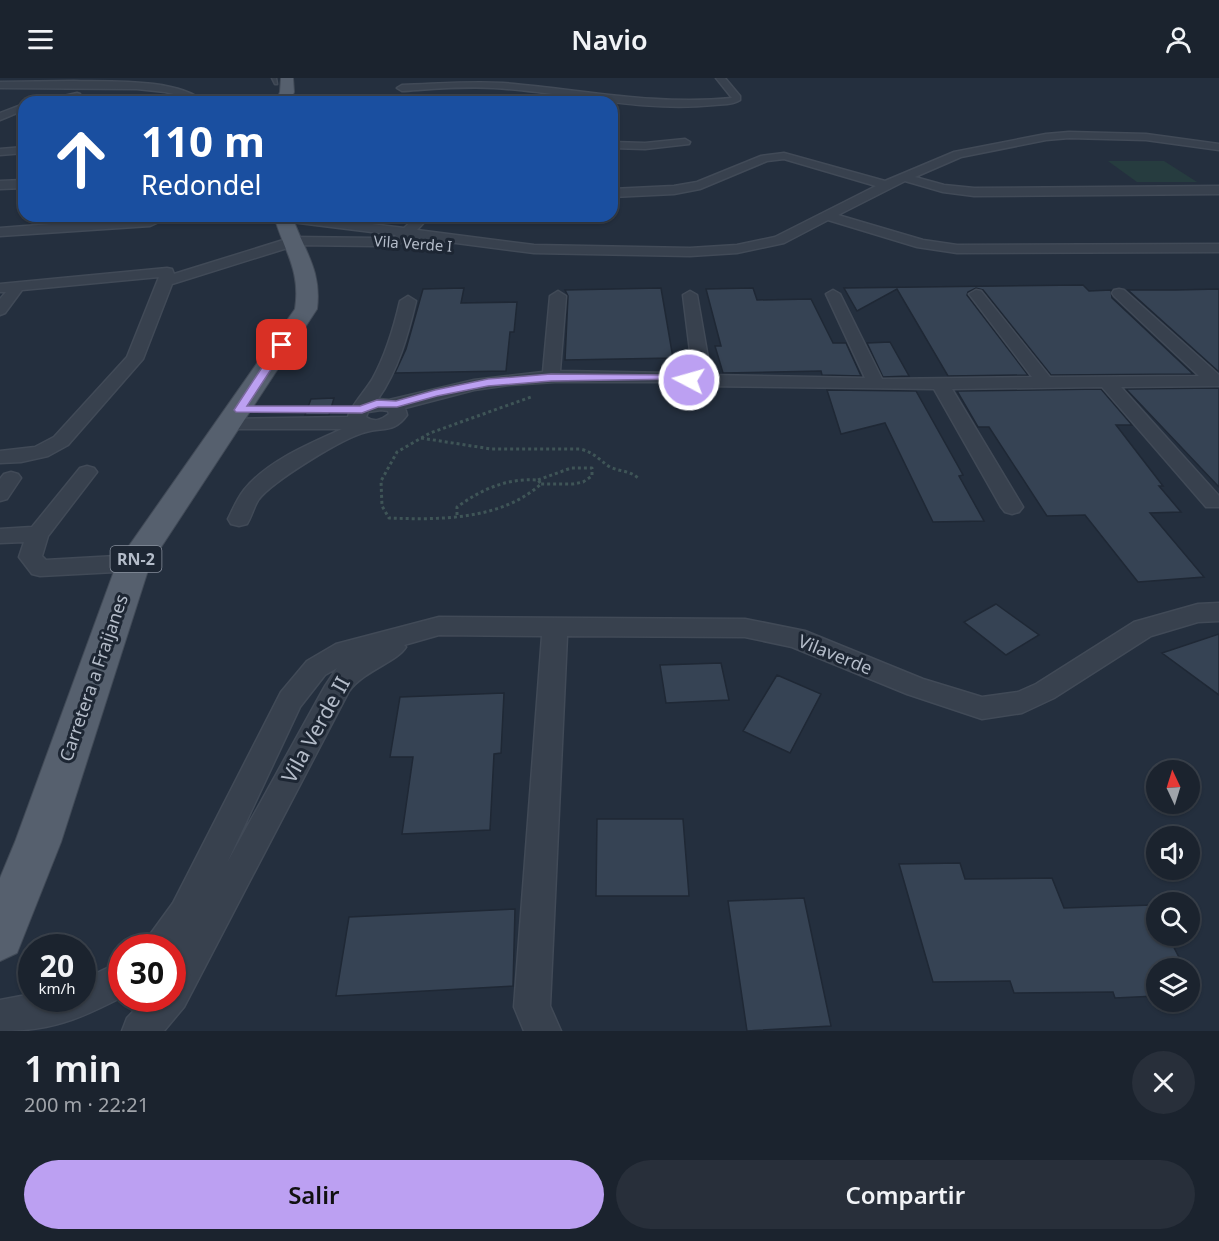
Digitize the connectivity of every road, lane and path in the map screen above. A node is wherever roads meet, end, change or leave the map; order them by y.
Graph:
1 (406, 78) edge
2 (720, 78) edge
3 (280, 80) edge
4 (37, 85) junction
5 (0, 86) edge
6 (0, 91) edge
7 (183, 92) junction
8 (97, 95) dead end
9 (189, 96) edge
10 (285, 96) edge
11 (586, 96) edge
12 (618, 101) edge
13 (658, 104) junction
14 (18, 110) edge
15 (651, 113) dead end
16 (0, 117) edge
17 (16, 121) dead end
18 (0, 122) edge
19 (685, 142) dead end
20 (618, 145) edge
21 (1219, 147) edge
22 (18, 150) edge
23 (0, 152) edge
24 (903, 177) junction
25 (18, 184) edge
26 (886, 184) junction
27 (0, 185) edge
28 (1219, 190) edge
29 (618, 193) edge
30 (825, 215) junction
31 (150, 222) edge
32 (418, 222) edge
33 (288, 230) edge
34 (0, 232) edge
35 (406, 234) junction
36 (396, 243) junction
37 (1219, 248) edge
38 (534, 249) junction
39 (166, 277) junction
40 (8, 287) edge
41 (1119, 293) dead end
42 (833, 294) dead end
43 (976, 294) dead end
44 (690, 295) dead end
45 (558, 296) dead end
46 (408, 301) dead end
47 (0, 310) edge
48 (546, 378) junction
49 (688, 380) junction
50 (1217, 381) edge
51 (1045, 382) junction
52 (1107, 382) junction
53 (876, 384) junction
54 (940, 384) junction
55 (235, 416) junction
56 (363, 416) junction
57 (421, 437) junction
58 (0, 457) edge
59 (87, 472) dead end
60 (638, 478) dead end
61 (538, 480) junction
62 (541, 484) junction
63 (1213, 502) dead end
64 (1012, 507) dead end
65 (457, 515) junction
66 (238, 519) dead end
67 (38, 534) junction
68 (0, 536) edge
69 (134, 563) junction
70 (1219, 612) edge
71 (555, 628) junction
72 (423, 630) junction
73 (171, 934) edge
74 (0, 936) edge
75 (186, 968) edge
76 (30, 1012) edge
77 (157, 1012) edge
78 (0, 1018) edge
79 (140, 1031) edge
80 (543, 1031) edge

1 - 11 street
2 - 13 street
3 - 10 main road
4 - 5 street
4 - 6 street
4 - 7 street
7 - 8 street
7 - 9 street
12 - 13 street
13 - 15 street
14 - 16 street
17 - 18 street
19 - 20 street
21 - 24 street
22 - 23 street
24 - 26 street
24 - 28 street
25 - 27 street
26 - 29 street
26 - 30 street
30 - 37 street
30 - 38 street
31 - 34 street
32 - 35 street
33 - 35 street
33 - 36 street, Vila Verde I
33 - 39 street
33 - 55 main road, Carretera a Fraijanes / RN-2
35 - 36 street
35 - 38 street
36 - 38 street, Vila Verde I
39 - 40 street
39 - 58 street
40 - 47 street
41 - 50 street
42 - 53 street
43 - 51 street
44 - 49 street
45 - 48 street
46 - 56 street
48 - 49 street
48 - 56 street
48 - 57 path
49 - 53 street
50 - 52 street
51 - 52 street
51 - 54 street
52 - 63 street
53 - 54 street
54 - 64 street
55 - 56 street
55 - 69 main road, Carretera a Fraijanes / RN-2
56 - 66 street
57 - 60 path
57 - 65 path
59 - 67 street
61 - 62 path
61 - 62 path
61 - 65 path
62 - 65 path
67 - 68 street
67 - 69 street
69 - 74 main road, Carretera a Fraijanes / RN-2
70 - 71 street, Vilaverde
71 - 72 street, Vilaverde
71 - 80 street
72 - 73 street, Vila Verde II
72 - 75 street, Vila Verde II
76 - 78 street
77 - 79 street

